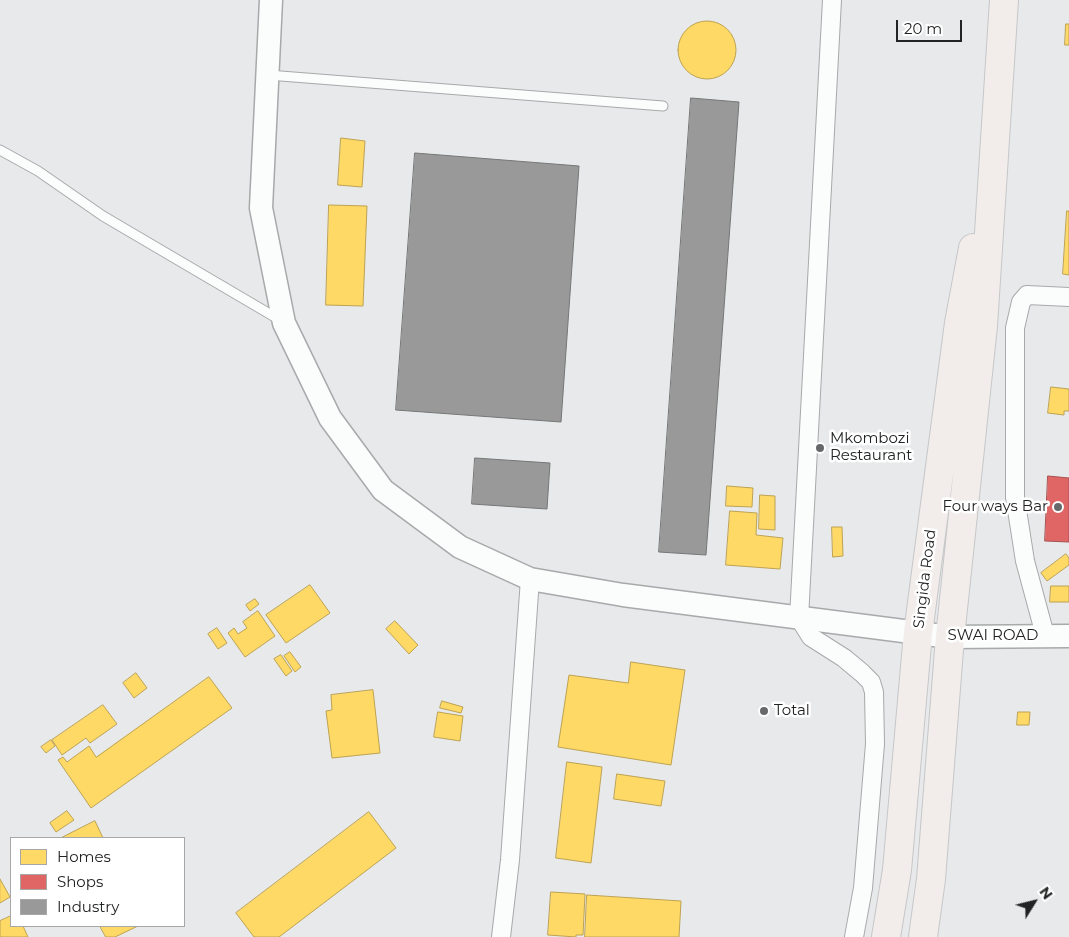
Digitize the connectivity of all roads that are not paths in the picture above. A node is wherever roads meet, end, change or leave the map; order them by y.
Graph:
1 (271, 0) edge
2 (832, 0) edge
3 (1004, 0) edge
4 (268, 75) junction
5 (663, 106) dead end
6 (995, 134) junction
7 (0, 150) edge
8 (1069, 298) edge
9 (284, 323) junction
10 (530, 579) junction
11 (799, 618) junction
12 (918, 633) junction
13 (1045, 636) junction
14 (1069, 636) edge
15 (950, 637) junction
16 (501, 937) edge
17 (854, 937) edge
18 (886, 937) edge
19 (923, 937) edge

1 - 4 street, SWAI ROAD
2 - 11 street
3 - 6 highway, Singida Road
4 - 5 lane
4 - 9 street, SWAI ROAD
6 - 12 highway, Singida Road
6 - 15 highway, Singida Road
7 - 9 lane
8 - 13 street
9 - 10 street, SWAI ROAD
10 - 11 street, SWAI ROAD
10 - 16 street
11 - 12 street, SWAI ROAD
11 - 17 street
12 - 15 street, SWAI ROAD
12 - 18 highway, Singida Road
13 - 14 street, SWAI ROAD
13 - 15 street, SWAI ROAD
15 - 19 highway, Singida Road

